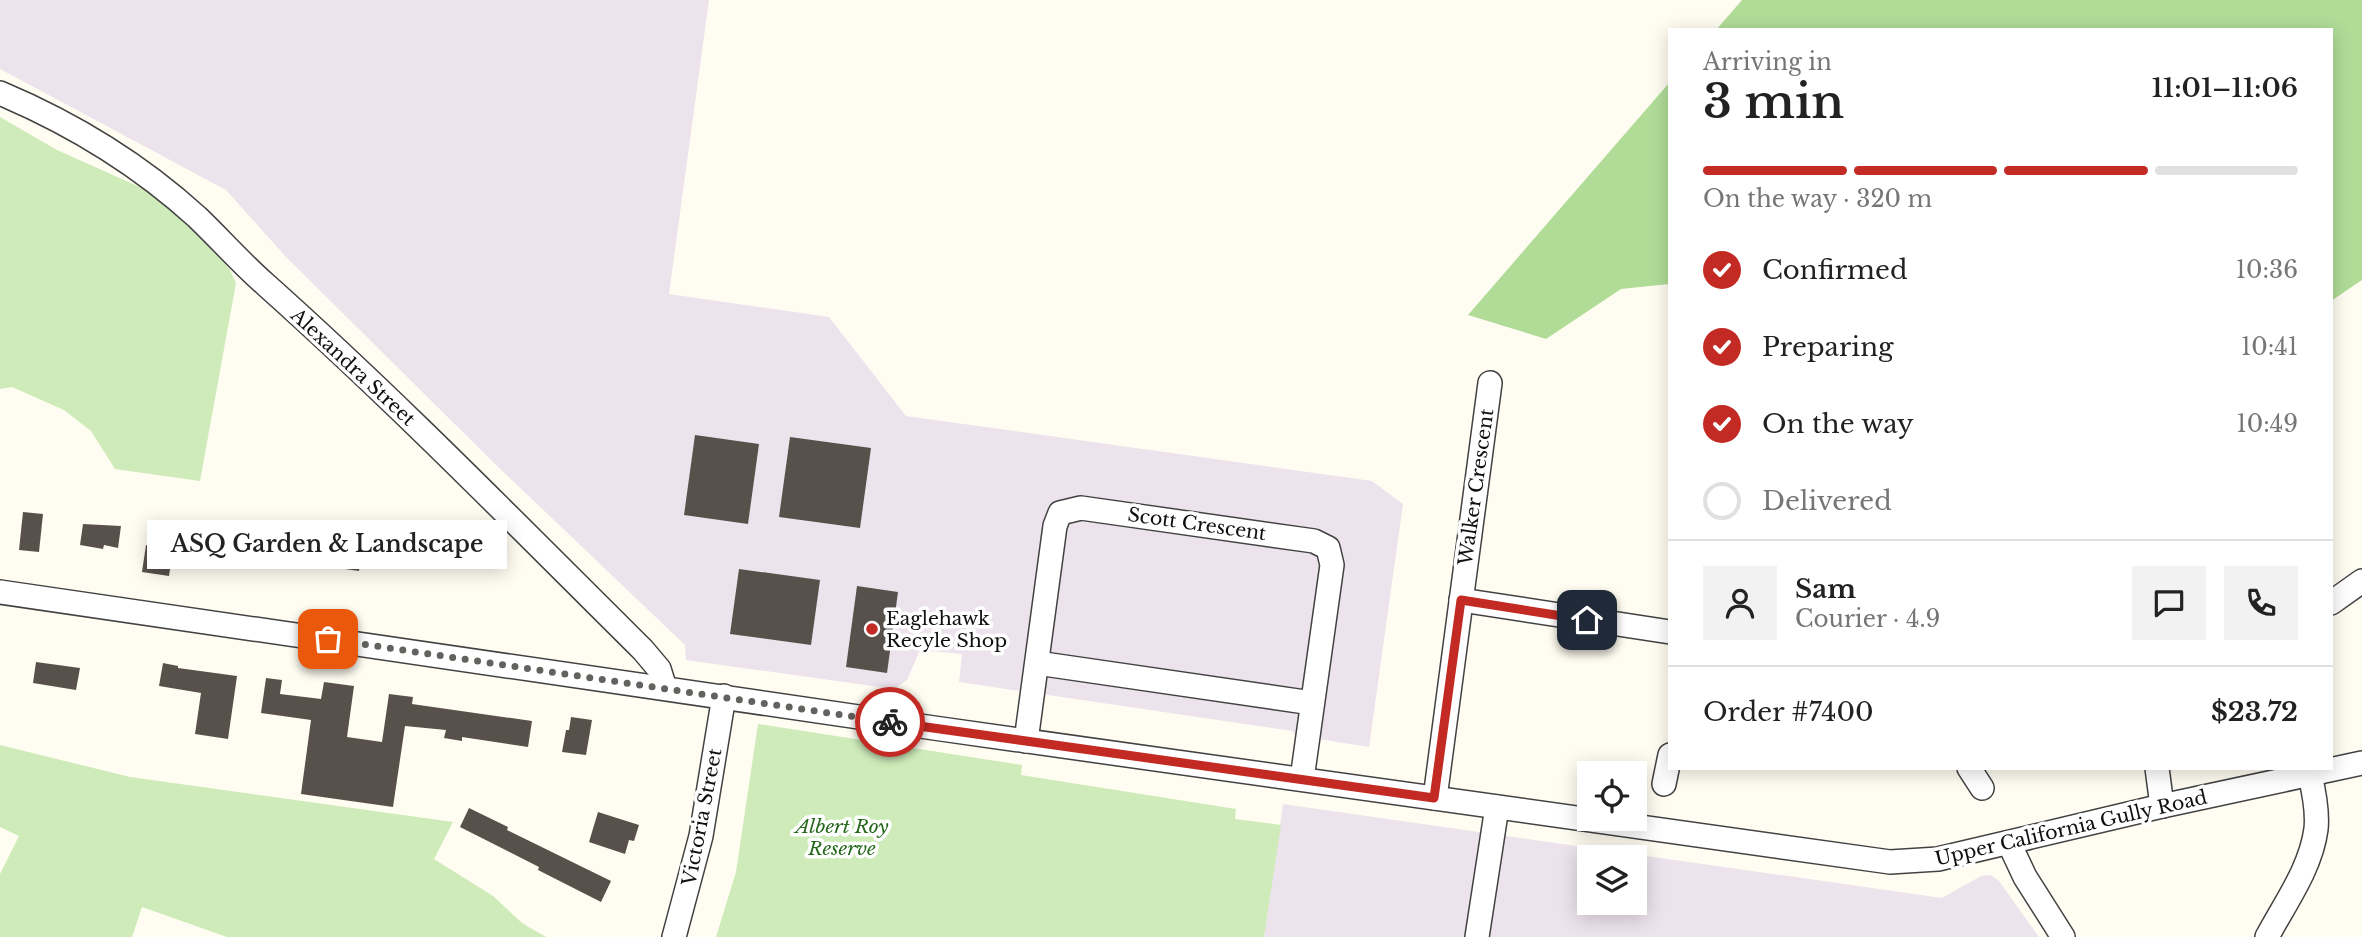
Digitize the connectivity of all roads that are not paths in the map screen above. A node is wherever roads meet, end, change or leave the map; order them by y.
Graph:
1 (0, 93) edge
2 (1490, 383) dead end
3 (2362, 581) edge
4 (0, 593) edge
5 (1461, 600) junction
6 (2333, 602) edge
7 (1668, 632) edge
8 (1037, 663) junction
9 (665, 688) junction
10 (724, 696) junction
11 (1312, 703) junction
12 (1026, 741) junction
13 (2362, 763) edge
14 (1668, 765) edge
15 (1970, 770) edge
16 (2157, 770) edge
17 (2332, 770) edge
18 (2333, 770) edge
19 (2311, 775) junction
20 (1302, 779) junction
21 (1664, 784) dead end
22 (1982, 788) dead end
23 (1434, 798) junction
24 (2162, 806) junction
25 (1497, 807) junction
26 (2009, 843) junction
27 (674, 937) edge
28 (1477, 937) edge
29 (2063, 937) edge
30 (2267, 937) edge

1 - 9 street, Alexandra Street
2 - 5 street, Walker Crescent
3 - 6 street
4 - 9 street, Upper California Gully Road
5 - 7 street
5 - 23 street, Walker Crescent
8 - 11 street
8 - 11 street, Scott Crescent
8 - 12 street, Scott Crescent
9 - 10 street, Upper California Gully Road
10 - 12 street, Upper California Gully Road
10 - 27 street, Victoria Street
11 - 20 street, Scott Crescent
12 - 20 street, Upper California Gully Road
13 - 18 street, Upper California Gully Road
14 - 21 street
15 - 22 street
16 - 24 street
17 - 19 street, Upper California Gully Road
19 - 24 street, Upper California Gully Road
19 - 30 street
20 - 23 street, Upper California Gully Road
23 - 25 street, Upper California Gully Road
24 - 26 street, Upper California Gully Road
25 - 26 street, Upper California Gully Road
25 - 28 street
26 - 29 street

